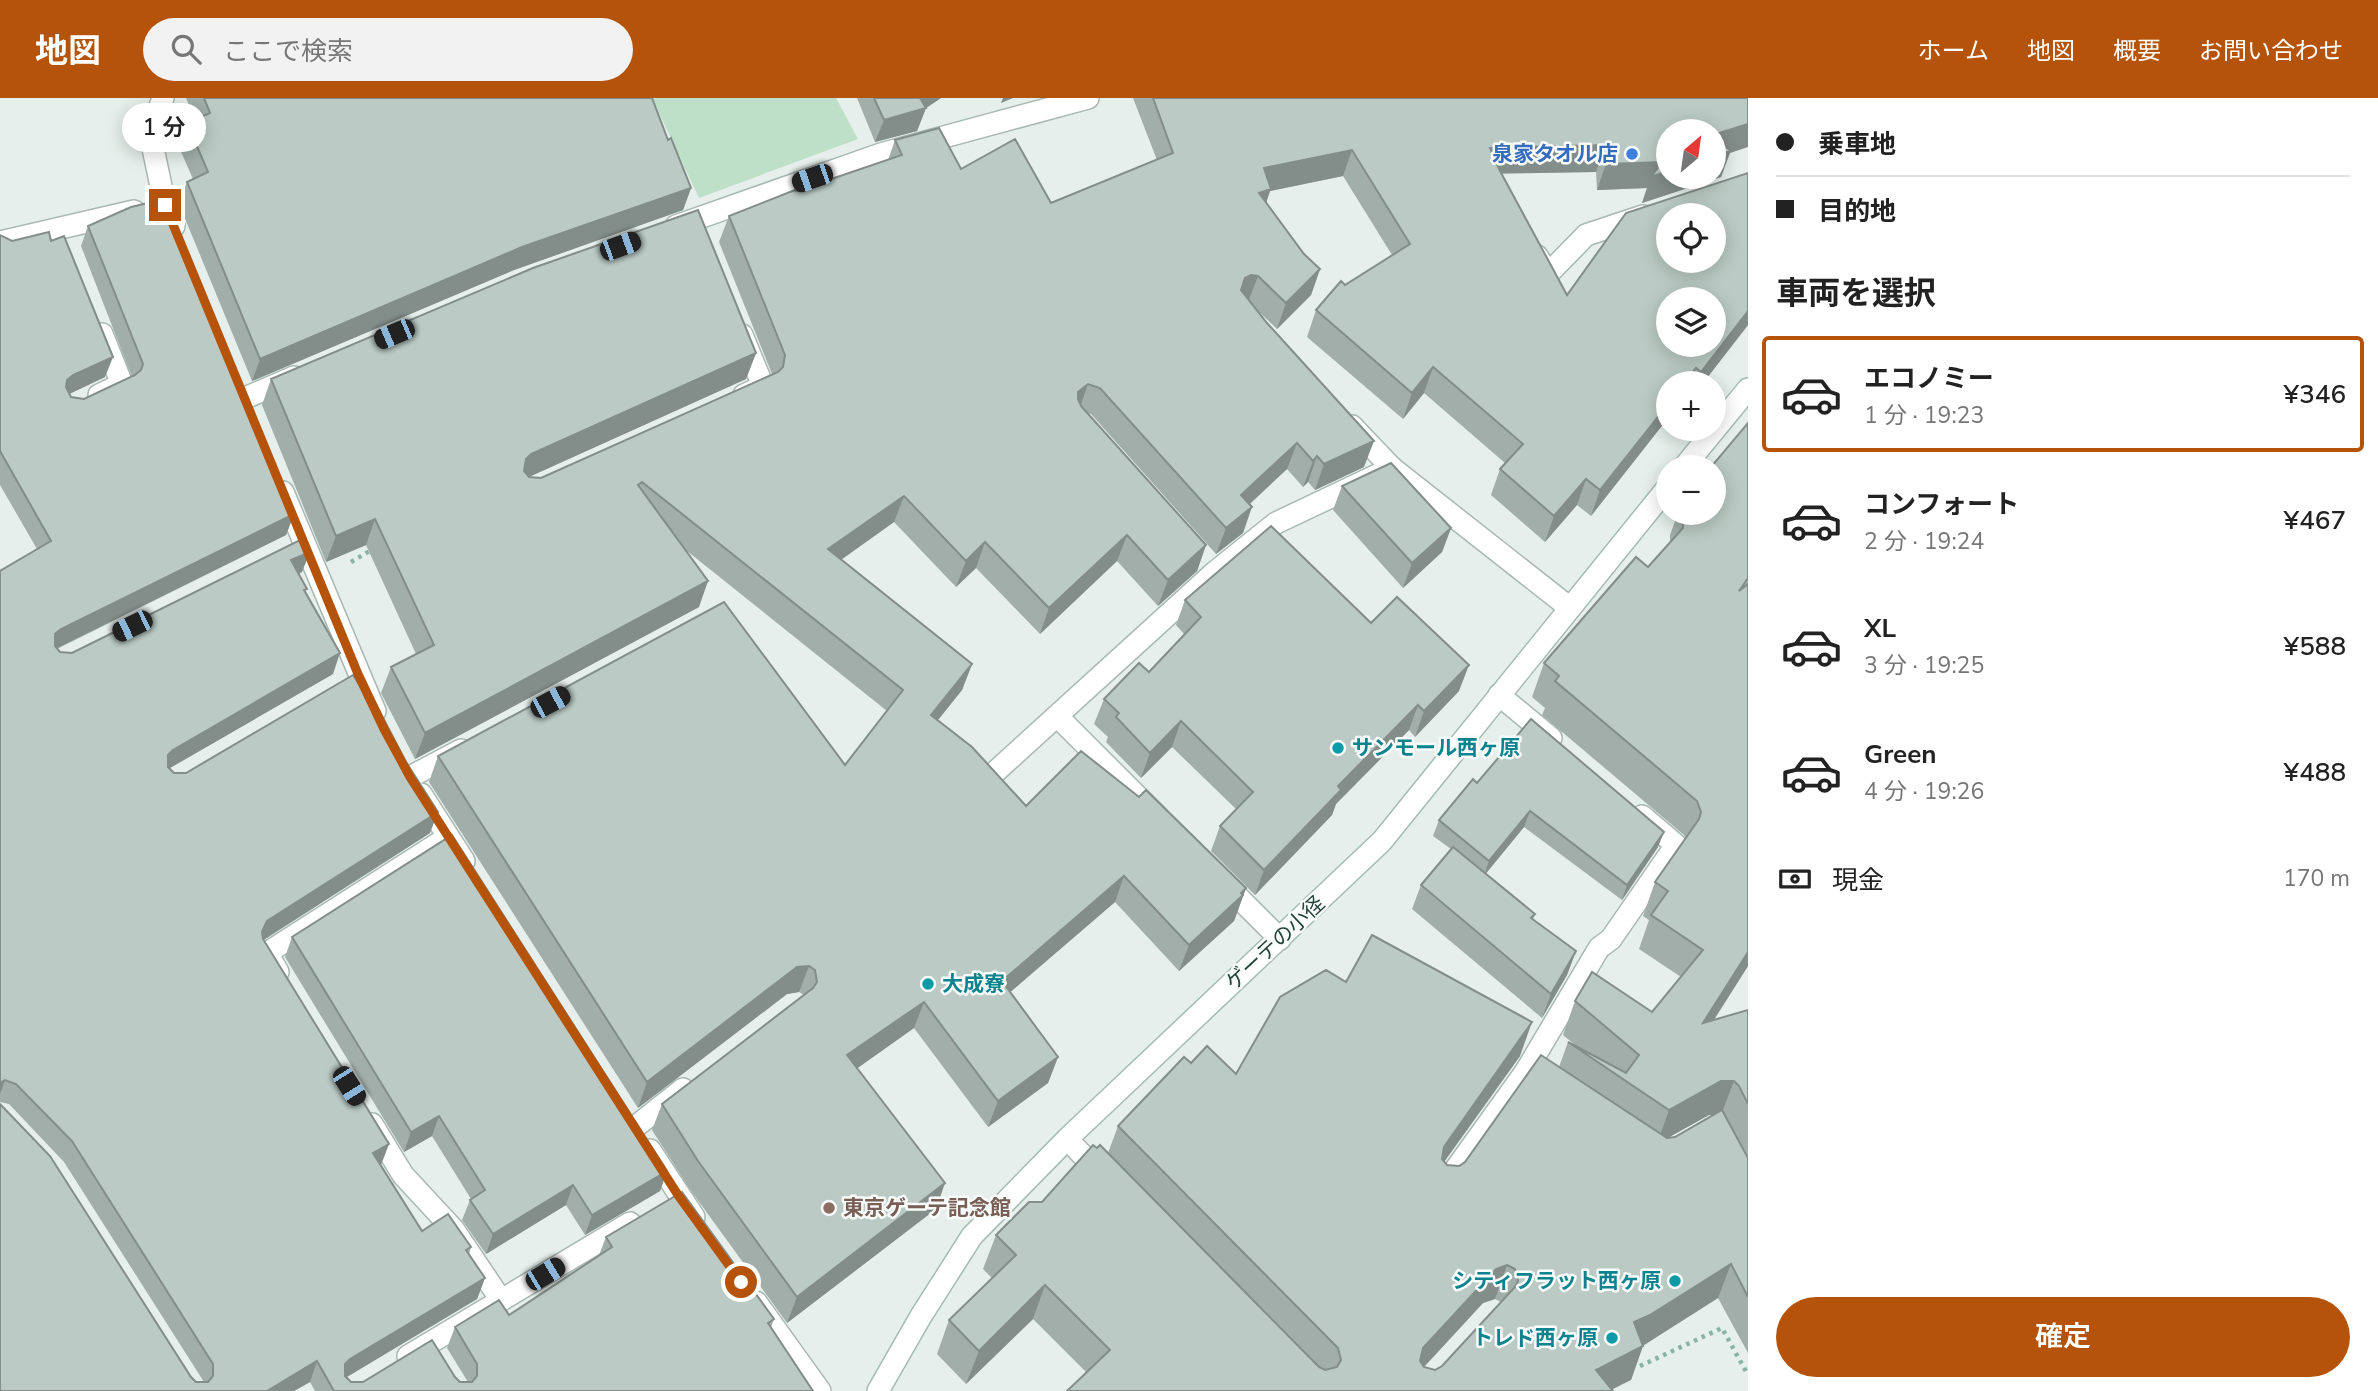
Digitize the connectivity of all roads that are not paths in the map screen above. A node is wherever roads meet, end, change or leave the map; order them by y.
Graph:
1 (163, 98) edge
2 (1079, 100) edge
3 (165, 205) junction
4 (1656, 213) edge
5 (59, 228) junction
6 (658, 233) edge
7 (1527, 238) edge
8 (0, 242) edge
9 (181, 243) edge
10 (69, 252) edge
11 (93, 312) edge
12 (737, 322) edge
13 (307, 371) edge
14 (1748, 389) edge
15 (727, 402) edge
16 (81, 403) edge
17 (1336, 410) edge
18 (254, 422) edge
19 (1694, 455) edge
20 (1392, 468) junction
21 (274, 469) edge
22 (1656, 502) edge
23 (1197, 552) edge
24 (1215, 572) junction
25 (1570, 608) junction
26 (1499, 695) junction
27 (1057, 716) junction
28 (384, 729) edge
29 (482, 738) edge
30 (1571, 756) edge
31 (994, 773) edge
32 (1623, 800) edge
33 (1173, 832) edge
34 (448, 837) junction
35 (1212, 871) edge
36 (478, 883) edge
37 (1279, 939) junction
38 (289, 988) edge
39 (1525, 1071) junction
40 (699, 1078) edge
41 (1547, 1085) edge
42 (360, 1105) edge
43 (1067, 1139) junction
44 (1113, 1185) edge
45 (1442, 1188) edge
46 (643, 1216) edge
47 (710, 1239) edge
48 (741, 1282) edge
49 (501, 1300) junction
50 (429, 1343) junction
51 (440, 1362) edge
52 (395, 1364) edge
53 (820, 1391) edge
54 (878, 1391) edge

1 - 3 street
2 - 6 street
3 - 5 street
3 - 9 street
4 - 7 street
5 - 8 street
5 - 10 street
11 - 16 street
12 - 15 street
13 - 18 street
14 - 19 street
17 - 20 street
20 - 24 street
20 - 25 street
21 - 28 street
22 - 25 street, ゲーテの小径
23 - 24 street
24 - 27 street
25 - 26 street, ゲーテの小径
26 - 30 street
26 - 37 street, ゲーテの小径
27 - 31 street
27 - 33 street
29 - 34 street
32 - 39 street
34 - 36 street
34 - 38 street
35 - 37 street
37 - 43 street, ゲーテの小径
39 - 41 street
39 - 45 street
40 - 47 street
42 - 49 street
43 - 44 street
43 - 54 street, ゲーテの小径
46 - 49 street
48 - 53 street
49 - 50 street
50 - 51 street
50 - 52 street

